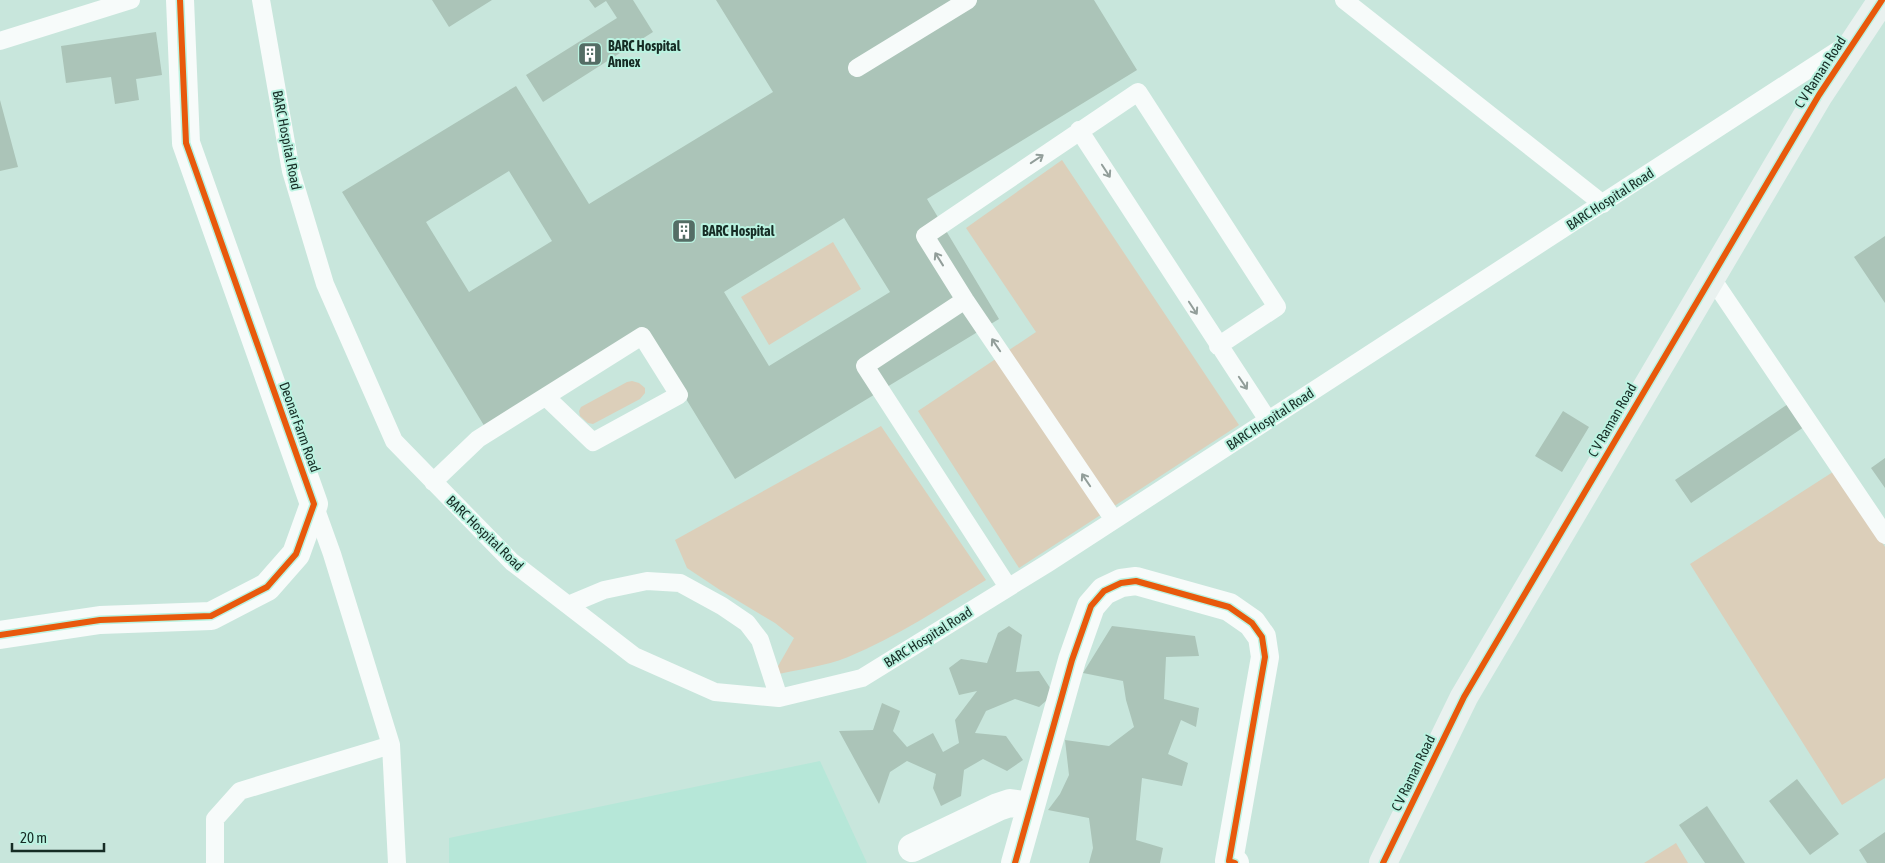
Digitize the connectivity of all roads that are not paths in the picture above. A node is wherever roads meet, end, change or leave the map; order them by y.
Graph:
1 (131, 0) edge
2 (180, 0) edge
3 (262, 0) edge
4 (968, 0) edge
5 (1344, 0) edge
6 (1882, 0) edge
7 (1855, 40) junction
8 (0, 41) edge
9 (856, 68) dead end
10 (1079, 130) junction
11 (1603, 204) junction
12 (1711, 277) junction
13 (965, 300) junction
14 (1218, 346) junction
15 (546, 397) junction
16 (1268, 420) junction
17 (433, 482) junction
18 (314, 504) junction
19 (1114, 520) junction
20 (1885, 535) edge
21 (1008, 588) junction
22 (568, 605) junction
23 (0, 635) edge
24 (779, 698) junction
25 (391, 745) junction
26 (1031, 806) junction
27 (912, 848) dead end
28 (1231, 862) edge
29 (215, 863) edge
30 (397, 863) edge
31 (1015, 863) edge
32 (1382, 863) edge

1 - 8 lane
2 - 18 street, Deonar Farm Road
3 - 17 lane, BARC Hospital Road
4 - 9 lane
5 - 11 lane
6 - 7 street, C V Raman Road
7 - 11 lane, BARC Hospital Road
7 - 12 street, C V Raman Road
13 -> 10 lane
10 -> 14 lane
10 - 14 lane
11 - 16 lane, BARC Hospital Road
12 - 20 lane
12 - 32 street, C V Raman Road
19 -> 13 lane
13 - 21 lane
14 -> 16 lane
15 - 15 lane
15 - 17 lane
16 - 19 lane, BARC Hospital Road
17 - 22 lane, BARC Hospital Road
18 - 23 street
18 - 25 lane
19 - 21 lane, BARC Hospital Road
21 - 24 lane, BARC Hospital Road
22 - 24 lane, BARC Hospital Road
22 - 24 lane
25 - 29 lane
25 - 30 lane
26 - 27 street
26 - 28 street
26 - 31 street

